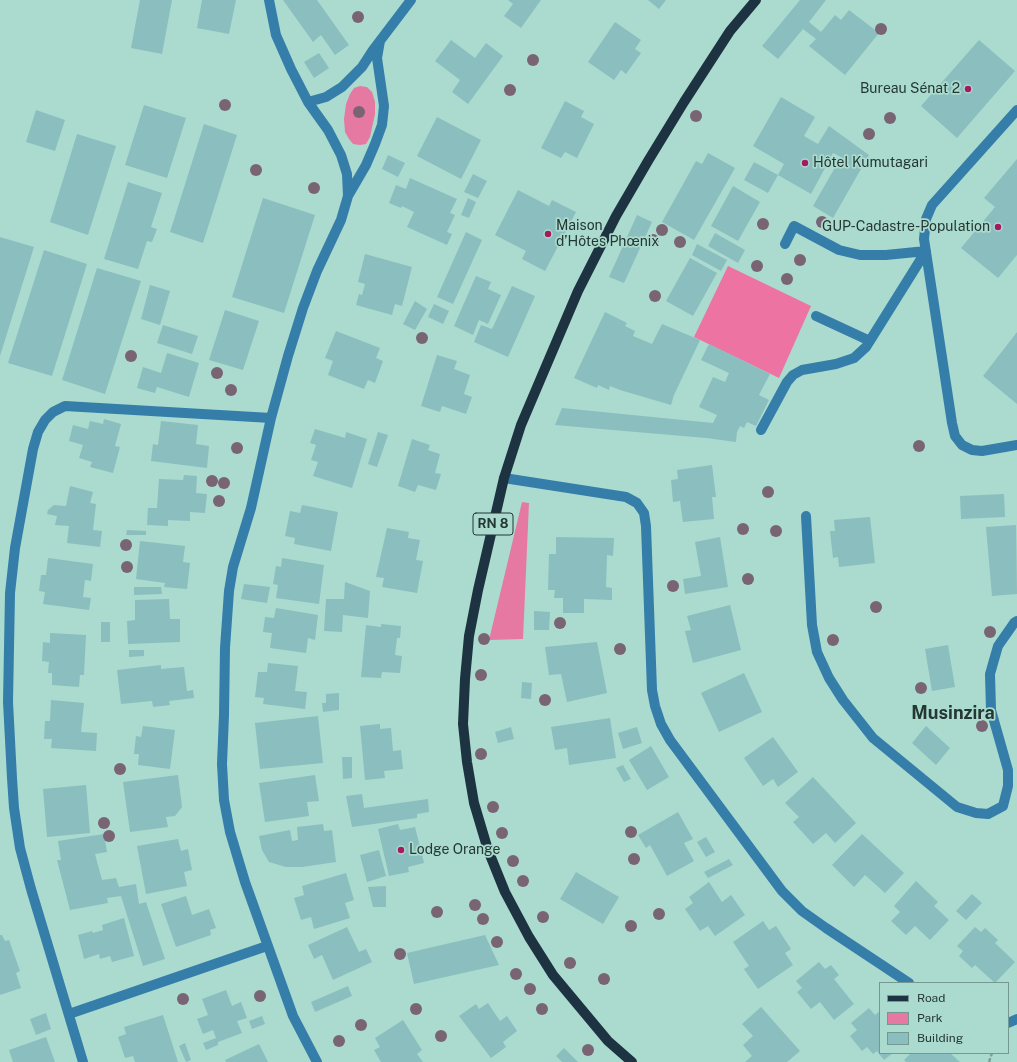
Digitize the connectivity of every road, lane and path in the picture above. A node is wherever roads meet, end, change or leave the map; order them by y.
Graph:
1 (269, 0) edge
2 (411, 0) edge
3 (756, 0) edge
4 (380, 41) junction
5 (308, 102) junction
6 (1017, 110) edge
7 (348, 196) junction
8 (785, 244) dead end
9 (926, 251) junction
10 (816, 316) dead end
11 (870, 341) junction
12 (271, 418) junction
13 (761, 430) dead end
14 (1017, 445) edge
15 (504, 478) junction
16 (806, 516) dead end
17 (1017, 621) edge
18 (267, 946) junction
19 (907, 982) edge
20 (69, 1014) junction
21 (83, 1062) edge
22 (317, 1062) edge
23 (632, 1062) edge

1 - 5 street
2 - 4 street
3 - 15 main road, RN 8
4 - 5 street
4 - 7 street
5 - 7 street
6 - 9 street
7 - 12 street
8 - 9 street
9 - 11 street
9 - 14 street
10 - 11 street
11 - 13 street
12 - 18 street
12 - 20 street
15 - 19 street
15 - 23 main road, RN 8
16 - 17 street
18 - 20 street
18 - 22 street
20 - 21 street

